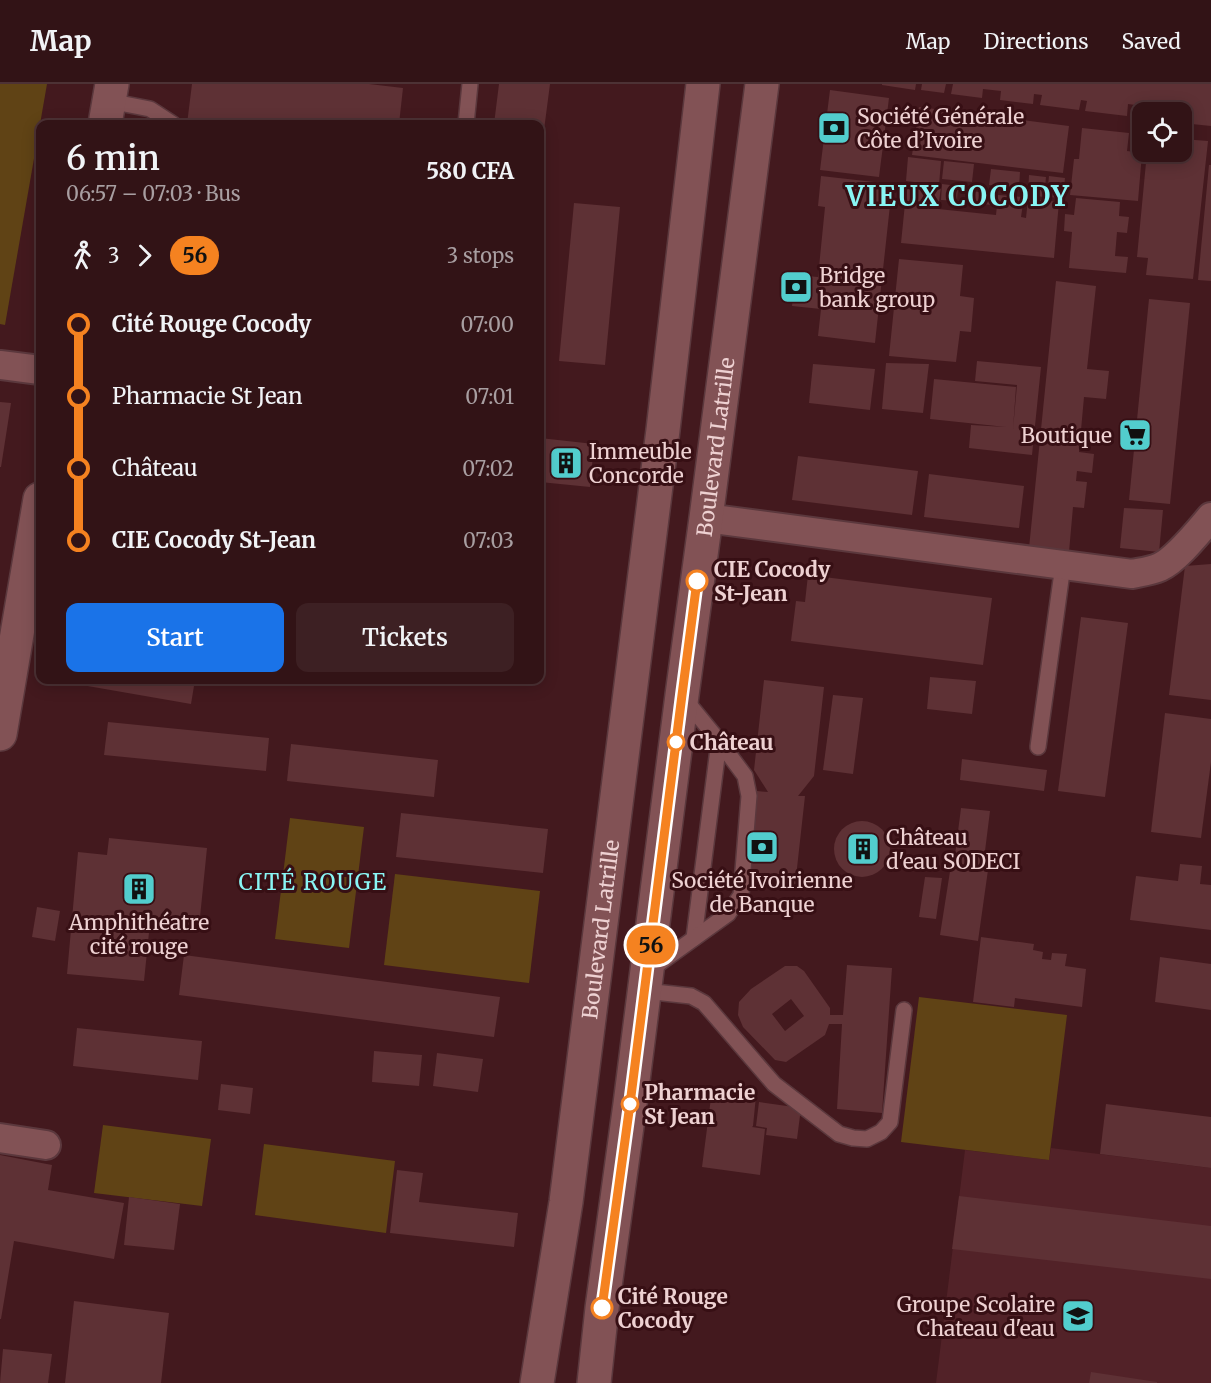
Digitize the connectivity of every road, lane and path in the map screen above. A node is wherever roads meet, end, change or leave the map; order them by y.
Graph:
1 (470, 84) edge
2 (703, 84) edge
3 (762, 84) edge
4 (109, 103) edge
5 (167, 120) edge
6 (466, 120) edge
7 (0, 365) edge
8 (36, 370) edge
9 (1211, 517) edge
10 (706, 518) junction
11 (35, 565) edge
12 (1063, 565) junction
13 (10, 620) edge
14 (682, 695) junction
15 (0, 734) edge
16 (718, 741) junction
17 (1038, 747) dead end
18 (694, 938) junction
19 (646, 981) junction
20 (904, 1010) dead end
21 (0, 1138) edge
22 (46, 1145) dead end
23 (537, 1383) edge
24 (594, 1383) edge

1 - 6 lane
2 - 23 main road, Boulevard Latrille
3 - 10 main road, Boulevard Latrille
4 - 5 lane
7 - 8 street
9 - 12 street
10 - 12 street
10 - 14 main road, Boulevard Latrille
11 - 13 main road
12 - 17 lane
13 - 15 main road
14 - 16 lane
14 - 19 main road, Boulevard Latrille
16 - 18 lane
16 - 18 lane
18 - 19 lane
19 - 20 lane
19 - 24 main road, Boulevard Latrille
21 - 22 street

